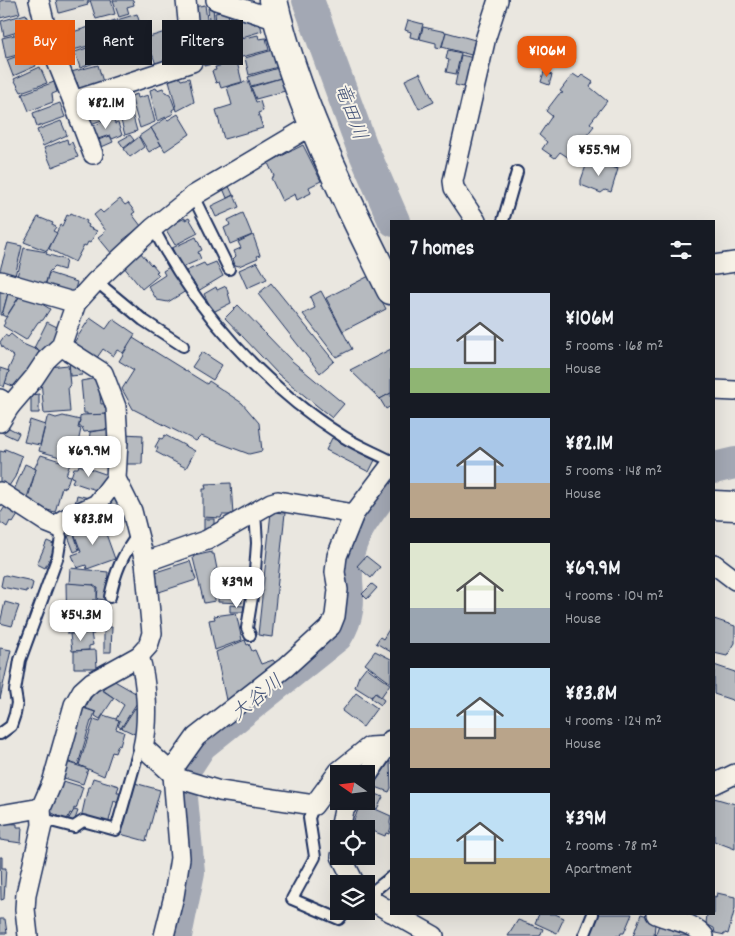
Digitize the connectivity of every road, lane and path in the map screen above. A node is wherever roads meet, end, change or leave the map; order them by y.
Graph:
1 (39, 0) edge
2 (186, 0) edge
3 (216, 0) edge
4 (498, 0) edge
5 (275, 10) edge
6 (73, 101) junction
7 (314, 124) junction
8 (93, 154) dead end
9 (517, 172) dead end
10 (193, 196) junction
11 (475, 220) edge
12 (503, 220) edge
13 (153, 228) junction
14 (735, 262) edge
15 (715, 265) edge
16 (228, 269) dead end
17 (0, 281) edge
18 (96, 281) junction
19 (390, 288) edge
20 (76, 303) junction
21 (61, 346) junction
22 (183, 346) dead end
23 (715, 390) edge
24 (735, 391) edge
25 (5, 403) edge
26 (0, 422) edge
27 (390, 460) edge
28 (390, 466) edge
29 (116, 479) junction
30 (0, 492) edge
31 (715, 506) edge
32 (735, 506) edge
33 (255, 512) junction
34 (354, 514) junction
35 (58, 526) junction
36 (137, 536) junction
37 (145, 562) junction
38 (715, 565) edge
39 (735, 580) edge
40 (110, 597) dead end
41 (250, 635) dead end
42 (138, 656) junction
43 (0, 734) edge
44 (390, 743) edge
45 (143, 747) junction
46 (374, 765) edge
47 (735, 774) edge
48 (180, 779) junction
49 (715, 784) edge
50 (314, 805) junction
51 (42, 814) junction
52 (0, 816) edge
53 (390, 878) edge
54 (375, 890) edge
55 (375, 902) edge
56 (390, 911) edge
57 (330, 915) edge
58 (397, 915) edge
59 (594, 915) edge
60 (659, 915) edge
61 (28, 936) edge
62 (164, 936) edge
63 (434, 936) edge
64 (584, 936) edge
65 (704, 936) edge

1 - 6 street
2 - 6 street
3 - 5 street
4 - 11 street
5 - 7 highway
6 - 8 street
7 - 10 street
7 - 19 highway
9 - 12 lane
10 - 13 street
10 - 16 lane
13 - 18 street
13 - 27 lane
14 - 15 street
17 - 20 street
18 - 20 street
18 - 22 lane
20 - 21 street
21 - 25 street
21 - 29 street
23 - 24 street
25 - 26 street
28 - 34 street
29 - 35 street
29 - 36 street
30 - 35 street
31 - 32 highway
33 - 34 street
33 - 37 street
33 - 41 lane
34 - 48 street
35 - 43 lane
36 - 37 street
36 - 40 lane
37 - 42 street
38 - 39 street
42 - 45 street
42 - 51 street
44 - 46 street
44 - 50 street
45 - 48 street
45 - 51 lane
47 - 49 street
48 - 50 street
48 - 62 street
50 - 57 lane
51 - 52 street
51 - 61 street
53 - 54 lane
55 - 56 street
58 - 63 street
59 - 64 lane
60 - 65 street

